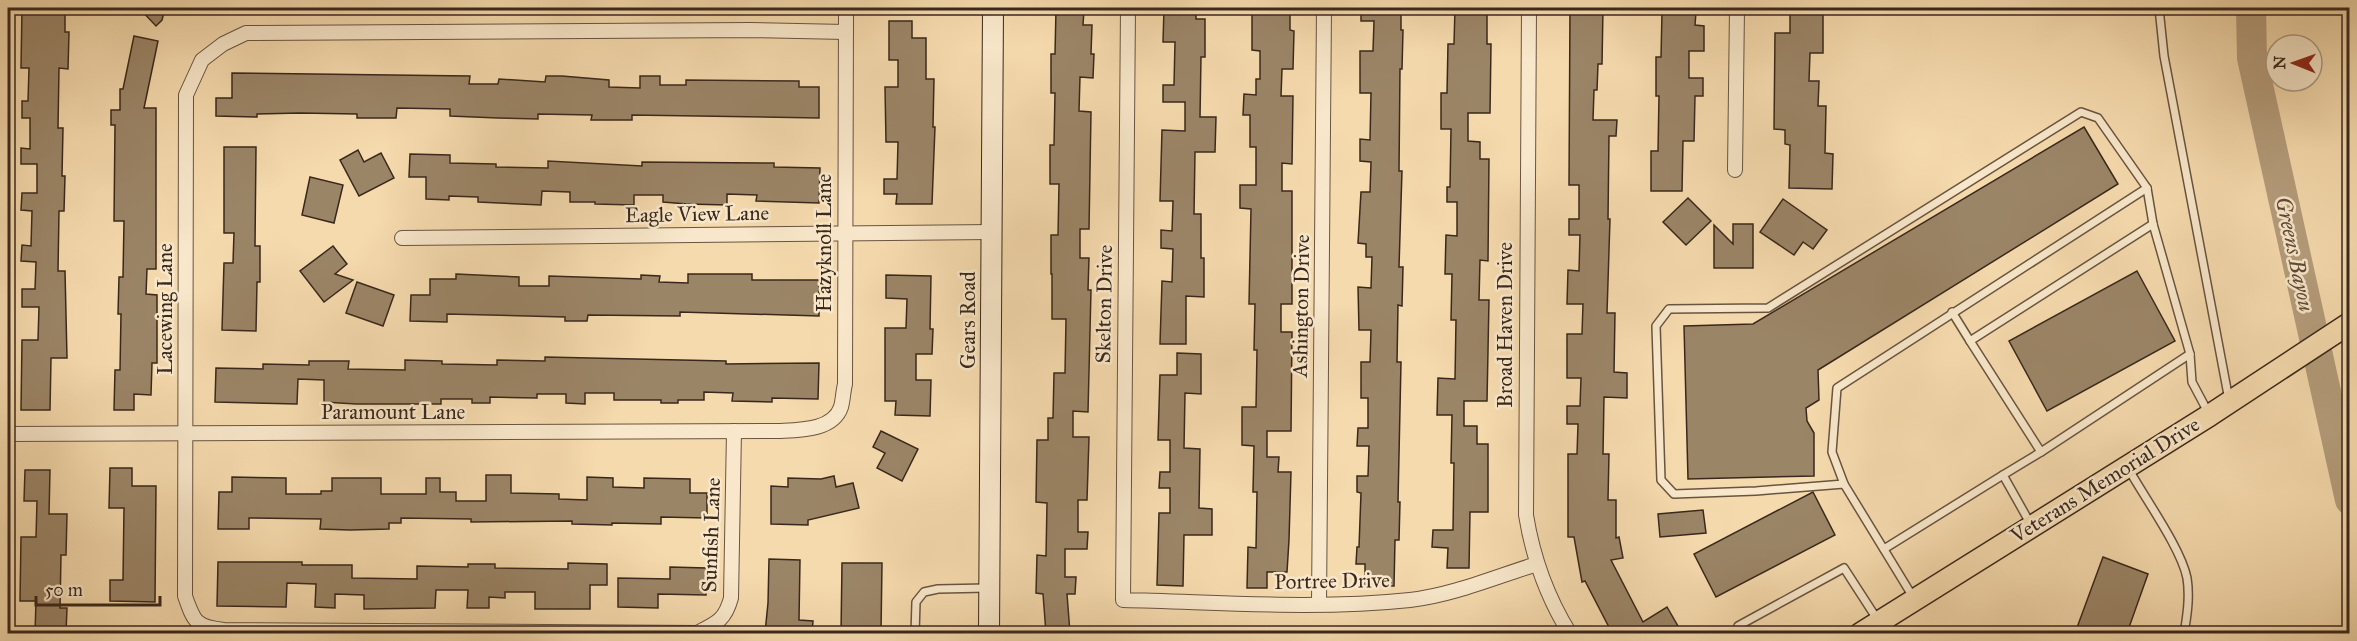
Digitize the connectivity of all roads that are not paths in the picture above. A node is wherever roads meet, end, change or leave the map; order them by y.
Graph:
1 (846, 8) edge
2 (993, 8) edge
3 (1128, 8) edge
4 (1324, 8) edge
5 (1528, 8) edge
6 (1737, 8) edge
7 (2159, 8) edge
8 (846, 32) junction
9 (1736, 170) dead end
10 (2147, 188) junction
11 (2153, 224) junction
12 (992, 232) junction
13 (845, 233) junction
14 (402, 238) dead end
15 (1952, 312) junction
16 (2349, 323) edge
17 (1970, 341) junction
18 (2190, 354) junction
19 (2230, 402) junction
20 (2210, 416) junction
21 (734, 431) junction
22 (778, 431) joint
23 (8, 434) edge
24 (186, 434) junction
25 (2041, 452) junction
26 (2127, 466) junction
27 (2003, 475) junction
28 (1844, 484) junction
29 (2031, 525) junction
30 (1884, 549) junction
31 (185, 561) joint
32 (1537, 564) junction
33 (990, 588) junction
34 (1914, 599) junction
35 (1123, 600) joint
36 (1319, 604) junction
37 (1878, 622) junction
38 (915, 633) edge
39 (989, 633) edge
40 (1570, 633) edge
41 (1742, 633) edge
42 (1860, 633) edge
43 (2184, 633) edge

1 - 8 street, Hazyknoll Lane
2 - 12 main road, Gears Road
3 - 35 street, Skelton Drive
4 - 36 street, Ashington Drive
5 - 32 street, Broad Haven Drive
6 - 9 street
7 - 19 lane
8 - 13 street, Hazyknoll Lane
8 - 24 street, Lacewing Lane
10 - 11 lane
10 - 15 lane
10 - 28 lane
11 - 17 lane
11 - 18 lane
12 - 13 street, Eagle View Lane
12 - 33 main road, Gears Road
13 - 14 street, Eagle View Lane
13 - 22 street, Hazyknoll Lane
15 - 17 lane
15 - 28 lane
16 - 19 main road, Veterans Memorial Drive
17 - 25 lane
18 - 20 lane
18 - 25 lane
19 - 20 main road, Veterans Memorial Drive
20 - 26 main road, Veterans Memorial Drive
21 - 22 street, Paramount Lane
21 - 24 street, Paramount Lane
21 - 31 street, Sunfish Lane
23 - 24 street, Paramount Lane
24 - 31 street, Lacewing Lane
25 - 27 lane
26 - 29 main road, Veterans Memorial Drive
26 - 43 lane
27 - 29 lane
27 - 30 lane
28 - 30 lane
29 - 34 main road, Veterans Memorial Drive
30 - 34 lane
32 - 36 street, Portree Drive
32 - 40 street, Broad Haven Drive
33 - 38 lane
33 - 39 main road, Gears Road
34 - 37 main road, Veterans Memorial Drive
35 - 36 street, Portree Drive
37 - 41 lane
37 - 42 main road, Veterans Memorial Drive

